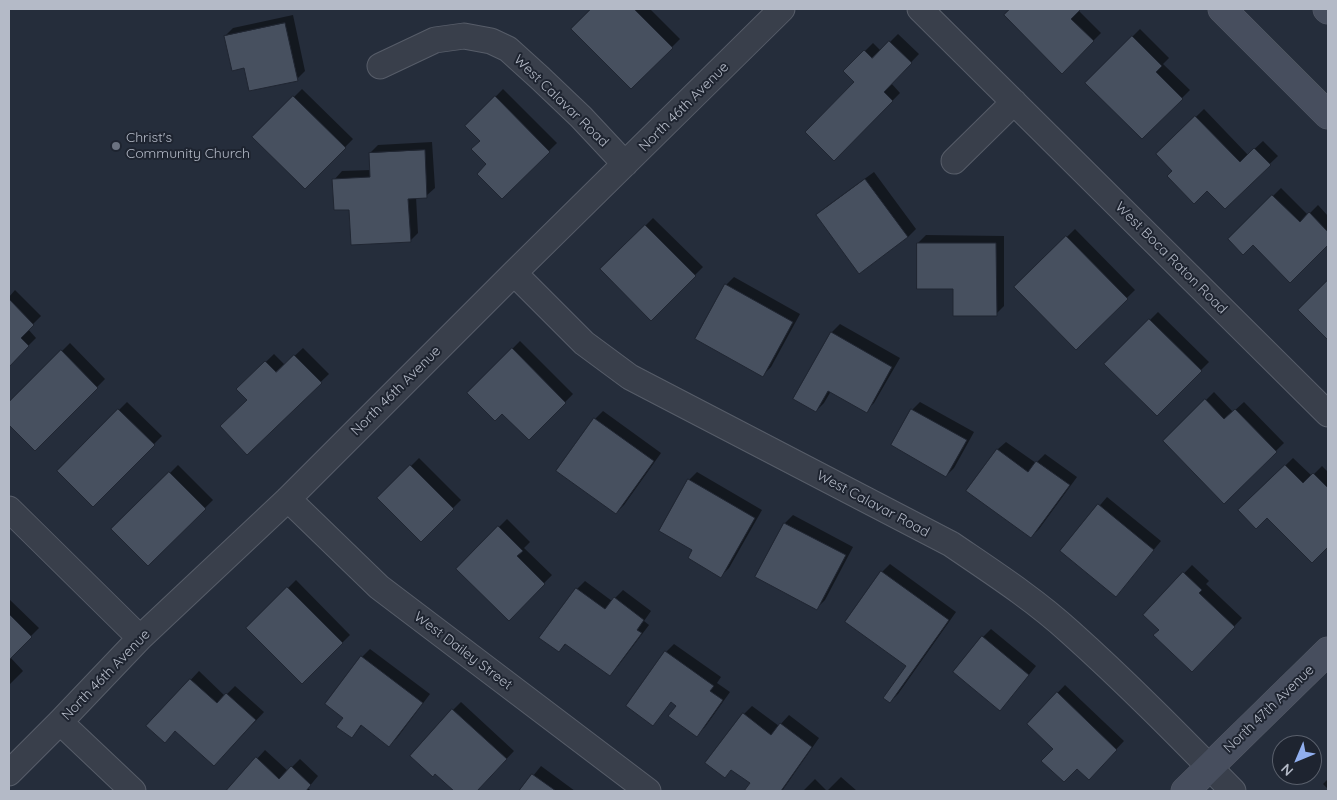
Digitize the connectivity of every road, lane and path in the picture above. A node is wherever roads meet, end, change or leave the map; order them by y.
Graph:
1 (782, 9) edge
2 (920, 9) edge
3 (1222, 9) edge
4 (380, 66) dead end
5 (1014, 102) junction
6 (1328, 116) edge
7 (954, 161) dead end
8 (625, 164) junction
9 (514, 273) junction
10 (1328, 414) edge
11 (288, 499) junction
12 (9, 509) edge
13 (140, 638) junction
14 (1328, 651) edge
15 (60, 722) junction
16 (1209, 767) junction
17 (9, 773) edge
18 (133, 791) edge
19 (648, 791) edge
20 (1185, 791) edge
21 (1233, 791) edge

1 - 8 street, North 46th Avenue
2 - 5 street, West Boca Raton Road
3 - 6 street
4 - 8 street, West Calavar Road
5 - 7 street
5 - 10 street, West Boca Raton Road
8 - 9 street, North 46th Avenue
9 - 11 street, North 46th Avenue
9 - 16 street, West Calavar Road
11 - 13 street, North 46th Avenue
11 - 19 street, West Dailey Street
12 - 13 street
13 - 15 street, North 46th Avenue
14 - 16 street, North 47th Avenue
15 - 17 street, North 46th Avenue
15 - 18 street
16 - 20 street, North 47th Avenue
16 - 21 street

